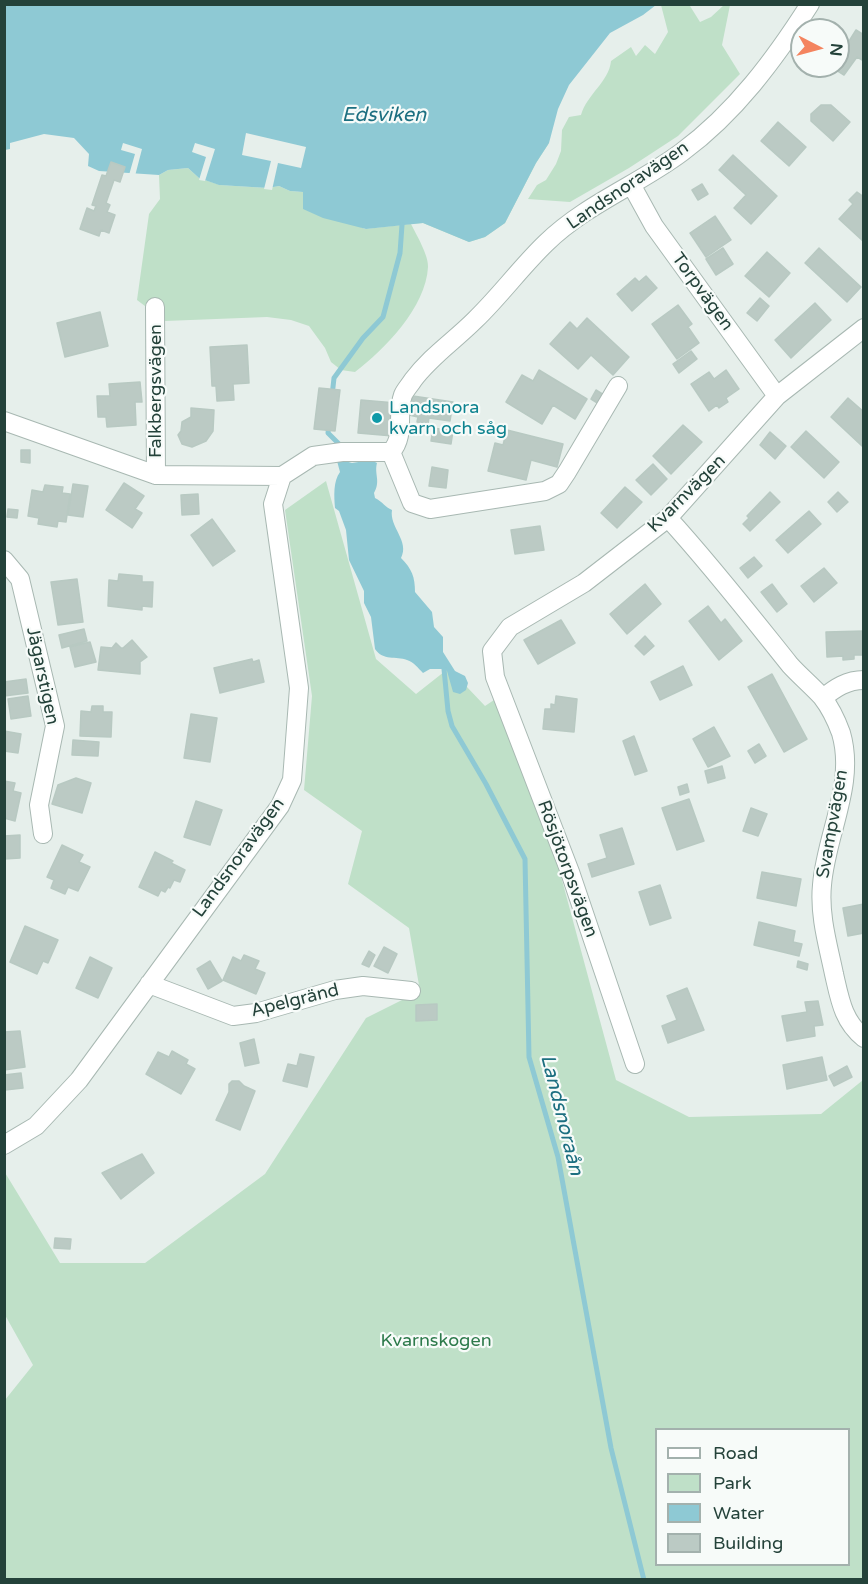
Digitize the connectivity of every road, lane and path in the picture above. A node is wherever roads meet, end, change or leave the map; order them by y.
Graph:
1 (810, 4) edge
2 (632, 186) junction
3 (155, 307) dead end
4 (864, 328) edge
5 (618, 386) dead end
6 (777, 396) junction
7 (4, 421) edge
8 (391, 452) junction
9 (156, 475) junction
10 (282, 476) junction
11 (668, 518) junction
12 (4, 560) edge
13 (495, 677) joint
14 (864, 680) edge
15 (823, 698) junction
16 (43, 834) dead end
17 (149, 984) junction
18 (411, 991) dead end
19 (864, 1038) edge
20 (635, 1064) dead end
21 (4, 1144) edge

1 - 2 street, Landsnoravägen
2 - 6 street, Torpvägen
2 - 8 street, Landsnoravägen
3 - 9 street, Falkbergsvägen
4 - 6 street, Kvarnvägen
5 - 8 street
6 - 11 street, Kvarnvägen
7 - 9 street, Falkbergsvägen
8 - 10 street
9 - 10 street, Falkbergsvägen
10 - 17 street, Landsnoravägen
11 - 13 street, Kvarnvägen
11 - 15 street, Svampvägen
12 - 16 street, Jägarstigen
13 - 20 street, Rösjötorpsvägen
14 - 15 street
15 - 19 street, Svampvägen
17 - 18 street, Apelgränd
17 - 21 street, Landsnoravägen

